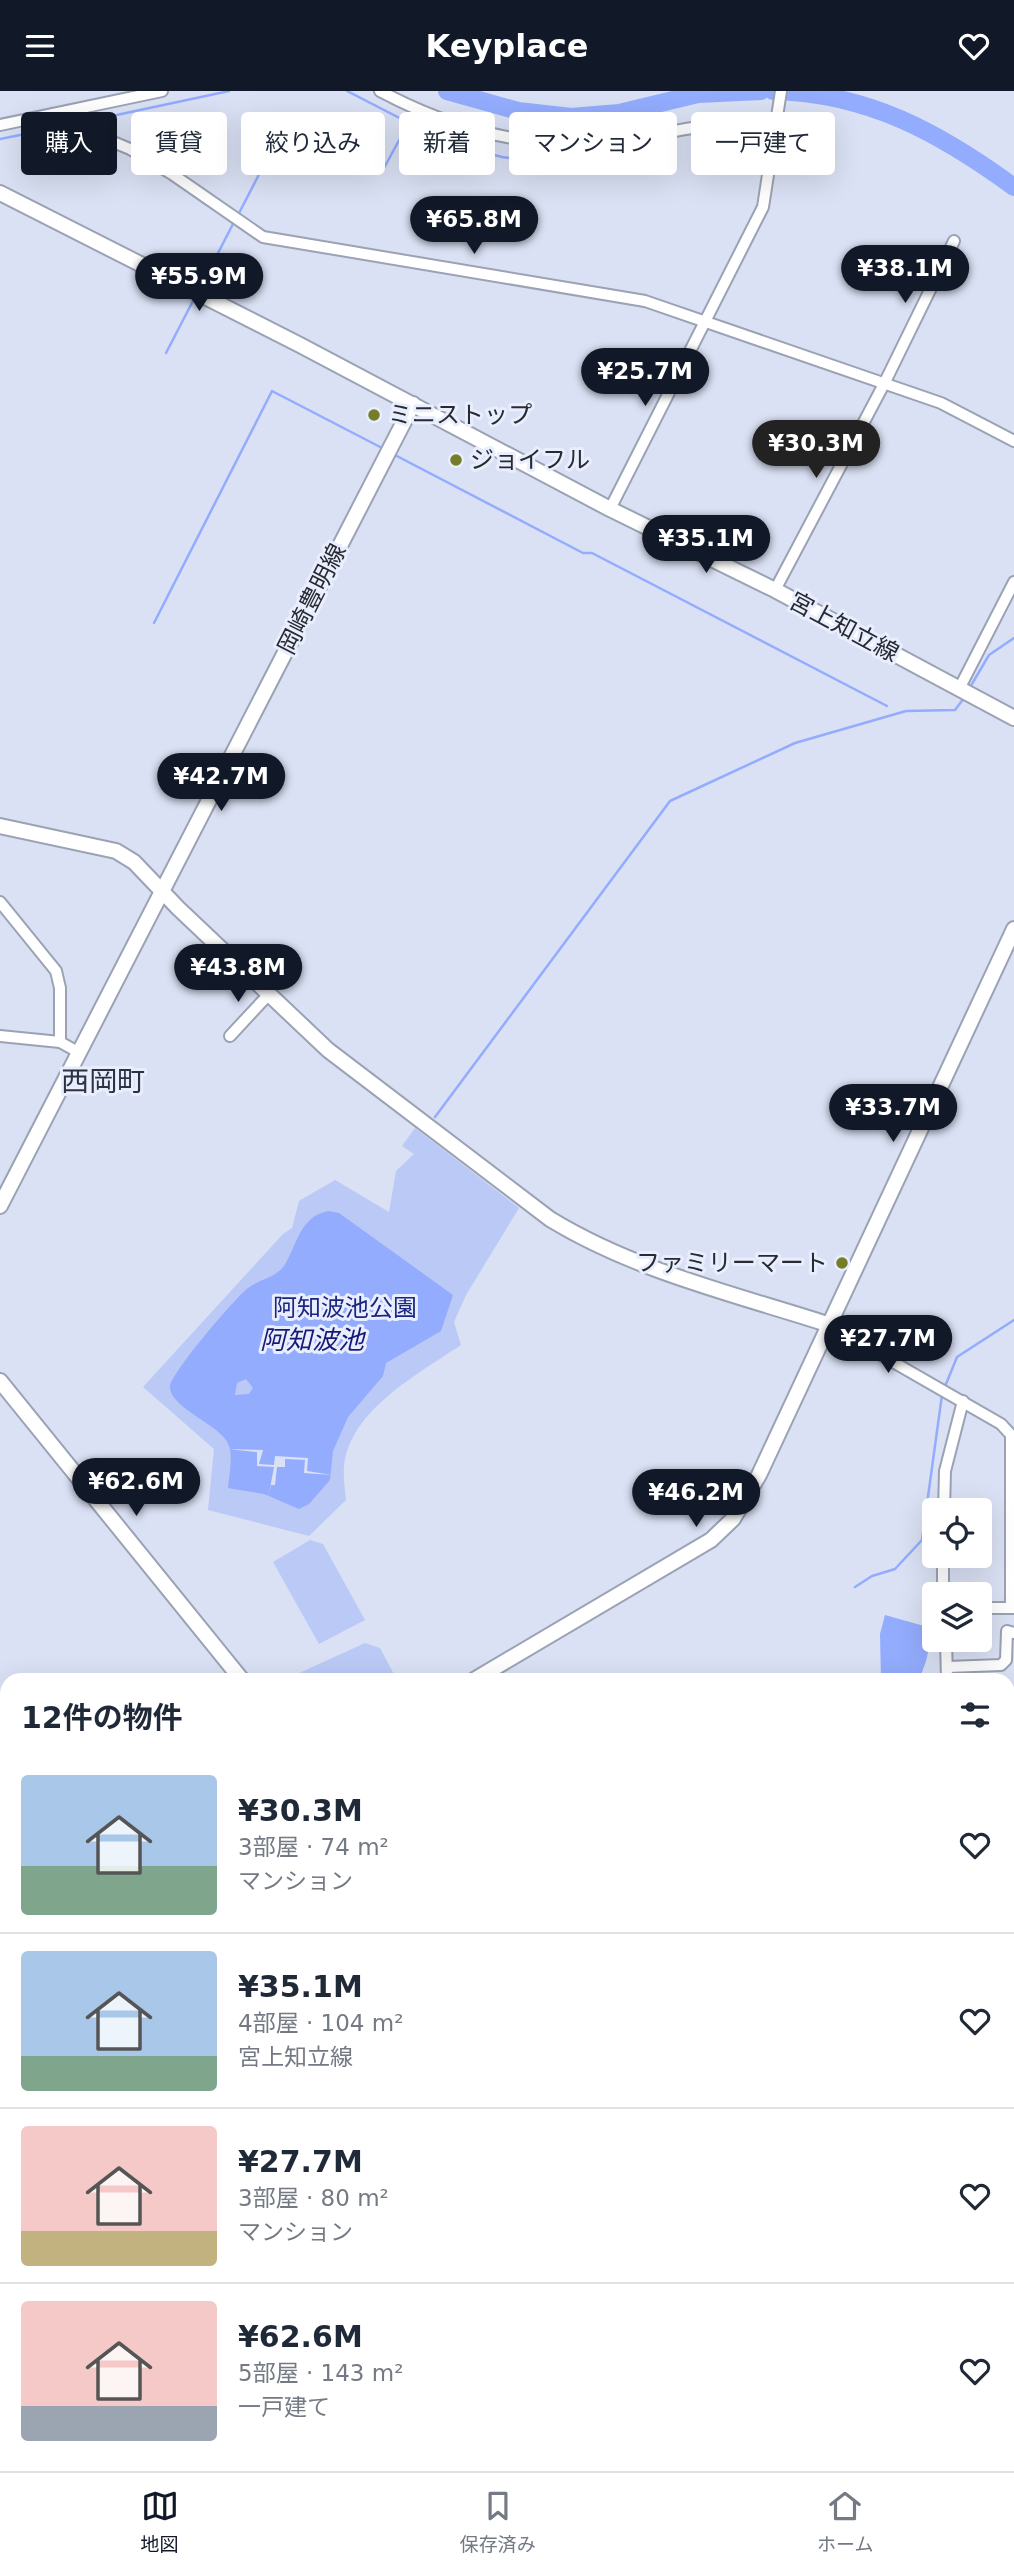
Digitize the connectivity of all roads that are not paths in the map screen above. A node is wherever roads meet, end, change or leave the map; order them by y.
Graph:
1 (162, 91) edge
2 (380, 91) edge
3 (781, 91) edge
4 (82, 112) edge
5 (778, 112) edge
6 (21, 123) edge
7 (0, 125) edge
8 (691, 128) edge
9 (117, 144) edge
10 (768, 175) edge
11 (0, 193) edge
12 (954, 241) dead end
13 (708, 322) junction
14 (884, 384) junction
15 (413, 404) junction
16 (1014, 441) edge
17 (610, 509) junction
18 (1014, 582) edge
19 (775, 590) junction
20 (959, 689) junction
21 (1014, 718) edge
22 (0, 826) edge
23 (161, 891) junction
24 (0, 902) edge
25 (1014, 929) edge
26 (269, 994) junction
27 (0, 1036) edge
28 (230, 1036) dead end
29 (60, 1042) junction
30 (78, 1052) junction
31 (0, 1206) edge
32 (827, 1324) junction
33 (0, 1381) edge
34 (963, 1401) junction
35 (1013, 1437) edge
36 (944, 1498) edge
37 (992, 1608) edge
38 (1012, 1608) edge
39 (1014, 1633) edge
40 (946, 1652) edge
41 (947, 1667) junction
42 (236, 1673) edge
43 (486, 1673) edge
44 (947, 1673) edge

1 - 4 street
2 - 8 street
3 - 5 street
6 - 7 street
9 - 13 street
10 - 13 street
11 - 15 street
12 - 14 street
13 - 14 street
13 - 17 street
14 - 16 street
14 - 19 street
15 - 17 street, 宮上知立線
15 - 23 street, 岡崎豊明線
17 - 19 street, 宮上知立線
18 - 20 street
19 - 20 street, 宮上知立線
20 - 21 street, 宮上知立線
22 - 23 street
23 - 26 street
23 - 30 street, 岡崎豊明線
24 - 29 street
25 - 32 street
26 - 28 street
26 - 32 street
27 - 29 street
29 - 30 street
30 - 31 street, 岡崎豊明線
32 - 34 street
32 - 43 street
33 - 42 street
34 - 35 street
34 - 36 street
35 - 38 street
37 - 38 street
39 - 41 street
40 - 41 street
41 - 44 street

